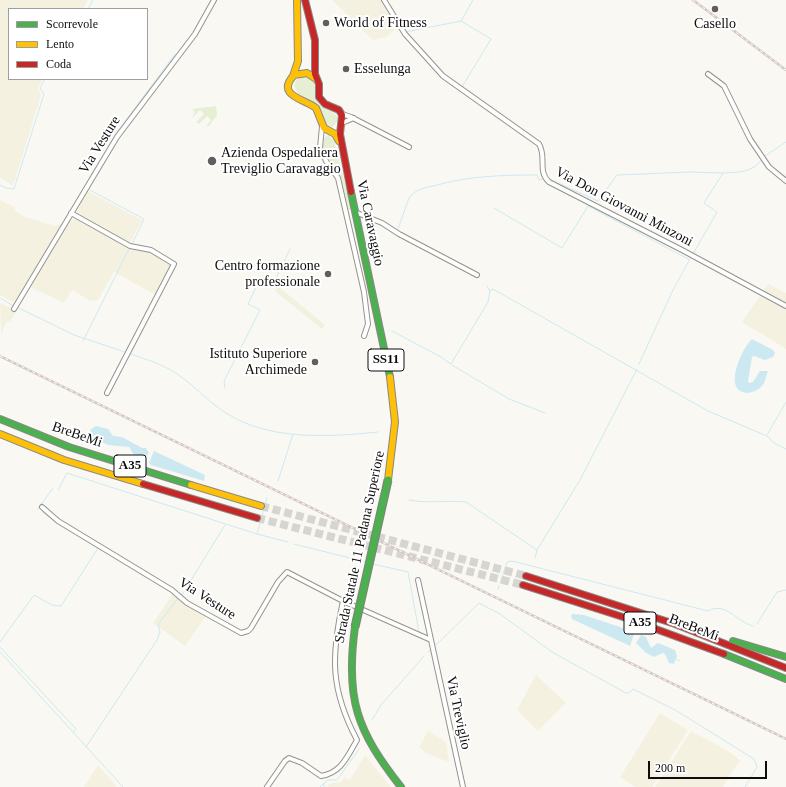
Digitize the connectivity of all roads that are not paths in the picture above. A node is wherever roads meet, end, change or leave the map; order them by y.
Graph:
1 (214, 0) edge
2 (297, 0) edge
3 (305, 0) edge
4 (384, 0) edge
5 (316, 54) junction
6 (298, 61) junction
7 (304, 73) junction
8 (708, 74) dead end
9 (293, 76) junction
10 (316, 79) junction
11 (340, 112) junction
12 (354, 118) junction
13 (322, 124) junction
14 (341, 125) junction
15 (330, 131) junction
16 (320, 140) junction
17 (409, 147) dead end
18 (342, 151) junction
19 (786, 181) edge
20 (71, 214) junction
21 (358, 215) junction
22 (477, 275) dead end
23 (374, 300) joint
24 (786, 306) edge
25 (14, 309) dead end
26 (364, 336) dead end
27 (106, 393) dead end
28 (0, 419) edge
29 (0, 434) edge
30 (261, 506) tunnel mouth
31 (42, 507) dead end
32 (257, 518) tunnel mouth
33 (526, 576) tunnel mouth
34 (418, 580) dead end
35 (523, 585) tunnel mouth
36 (343, 601) junction
37 (719, 640) junction
38 (431, 642) junction
39 (743, 649) junction
40 (786, 657) edge
41 (786, 663) edge
42 (756, 666) junction
43 (786, 668) edge
44 (786, 679) edge
45 (786, 683) edge
46 (267, 787) edge
47 (401, 787) edge
48 (464, 787) edge

1 - 20 street, Via Vesture
2 - 6 main road, Via Caravaggio
3 - 5 main road
4 - 24 street, Via Don Giovanni Minzoni
5 - 7 main road
5 - 10 main road
6 - 7 main road, Via Caravaggio
6 - 9 main road, Via Caravaggio
7 - 9 main road
7 - 10 main road
8 - 19 street
9 - 13 main road, Via Caravaggio
10 - 11 main road
11 - 12 street
11 - 14 main road, Via Caravaggio
12 - 14 street
12 - 17 street
13 - 15 main road, Via Caravaggio
13 - 16 street
14 - 15 main road
14 - 18 main road, Via Caravaggio
15 - 16 street
15 - 18 main road, Via Caravaggio
16 - 26 street
18 - 21 main road, Via Caravaggio
20 - 25 street, Via Vesture
20 - 27 street
21 - 22 street
21 - 23 main road, Via Caravaggio
23 - 47 main road, Strada Statale 11 Padana Superiore / SS11, bridge
28 - 30 main road, BreBeMi / A35
29 - 32 main road, BreBeMi / A35
31 - 36 street, Via Vesture
33 - 37 main road, BreBeMi / A35
34 - 38 street
35 - 42 main road, BreBeMi / A35
36 - 38 street, Via Vesture
36 - 46 street
37 - 39 main road, BreBeMi / A35
37 - 40 main road
38 - 48 street, Via Treviglio
39 - 41 main road
39 - 43 main road, BreBeMi / A35
42 - 44 main road, BreBeMi / A35
42 - 45 main road

